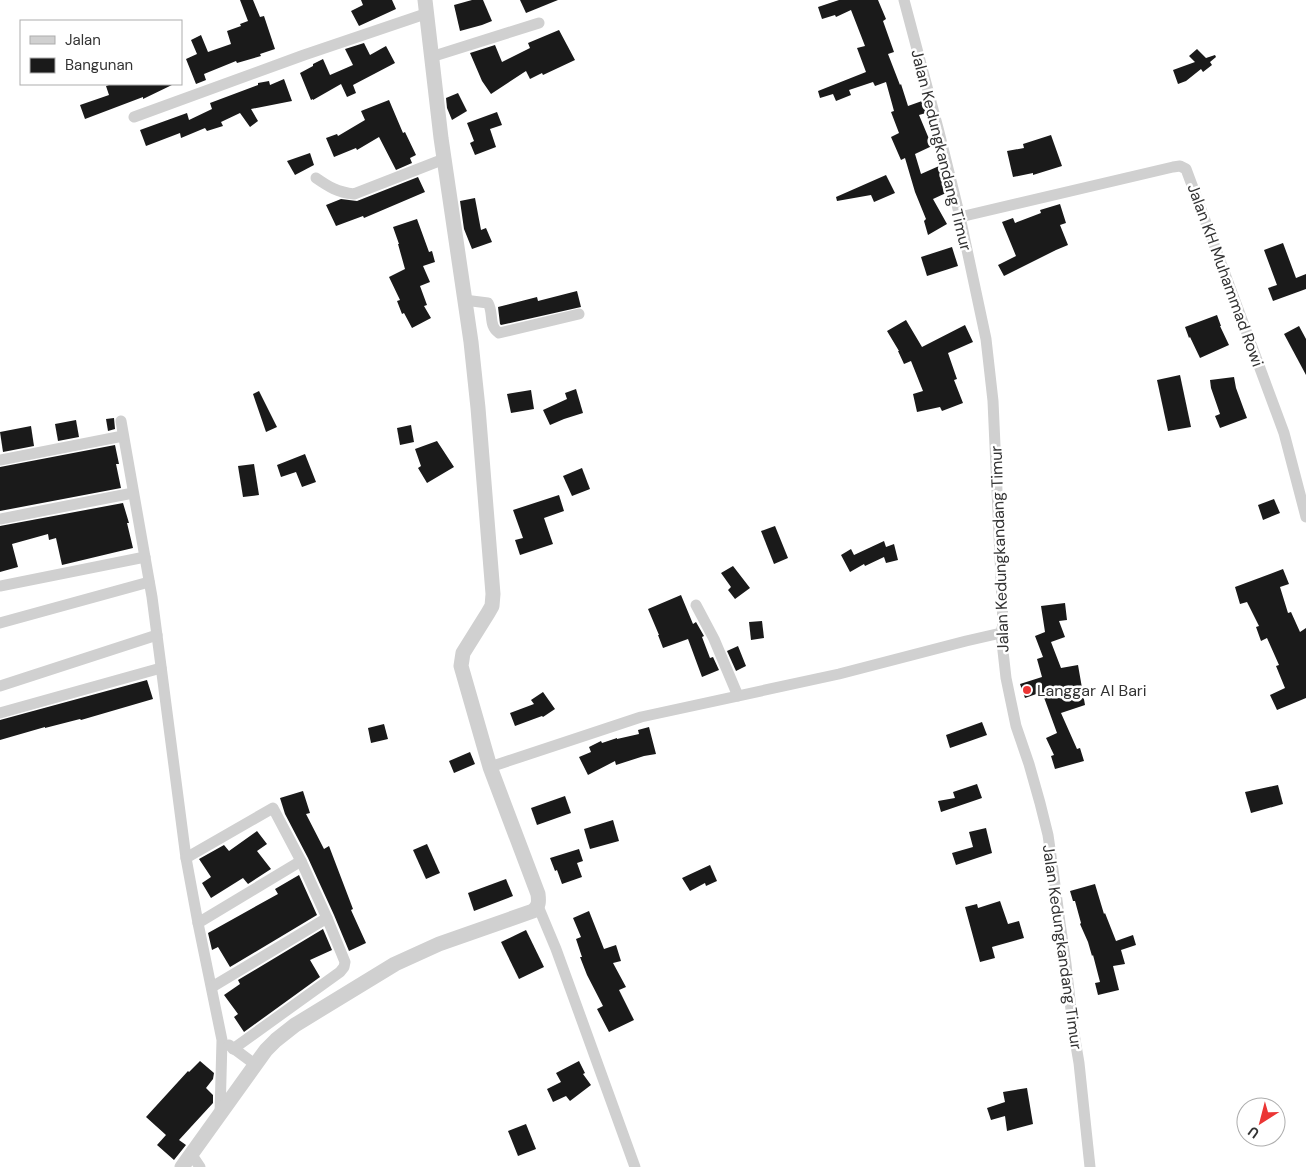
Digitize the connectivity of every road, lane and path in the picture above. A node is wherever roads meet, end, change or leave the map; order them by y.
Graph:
1 (904, 0) edge
2 (425, 7) edge
3 (539, 23) dead end
4 (431, 57) junction
5 (134, 117) dead end
6 (444, 159) junction
7 (316, 178) dead end
8 (960, 217) junction
9 (464, 300) junction
10 (579, 314) dead end
11 (121, 421) dead end
12 (123, 436) junction
13 (0, 460) edge
14 (133, 493) junction
15 (1306, 517) edge
16 (0, 519) edge
17 (145, 558) junction
18 (149, 582) junction
19 (0, 586) edge
20 (696, 606) dead end
21 (0, 623) edge
22 (1001, 633) junction
23 (157, 635) junction
24 (161, 668) junction
25 (0, 686) edge
26 (738, 696) junction
27 (0, 713) edge
28 (490, 766) junction
29 (186, 858) junction
30 (301, 861) junction
31 (538, 906) junction
32 (327, 918) junction
33 (198, 923) junction
34 (212, 987) junction
35 (222, 1040) junction
36 (233, 1048) junction
37 (256, 1065) junction
38 (220, 1114) junction
39 (196, 1161) edge
40 (182, 1167) edge
41 (635, 1167) edge
42 (1090, 1167) edge

1 - 8 street, Jalan Kedungkandang Timur
2 - 4 street
2 - 5 street
3 - 4 street
4 - 6 street
6 - 7 street
6 - 9 street
8 - 15 street, Jalan KH Muhammad Rowi
8 - 22 street, Jalan Kedungkandang Timur
9 - 10 street
9 - 28 street
11 - 12 street
12 - 13 street
12 - 14 street
14 - 16 street
14 - 17 street
17 - 18 street
17 - 19 street
18 - 21 street
18 - 23 street
20 - 26 street
22 - 26 street
22 - 42 street, Jalan Kedungkandang Timur
23 - 24 street
23 - 25 street
24 - 27 street
24 - 29 street
26 - 28 street
28 - 31 street
29 - 30 street
29 - 33 street
30 - 32 street
30 - 33 street
31 - 37 street
31 - 41 street
32 - 34 street
32 - 36 street
33 - 34 street
34 - 35 street
35 - 36 street
35 - 38 street
36 - 37 street
37 - 38 street
38 - 39 street
39 - 40 street

